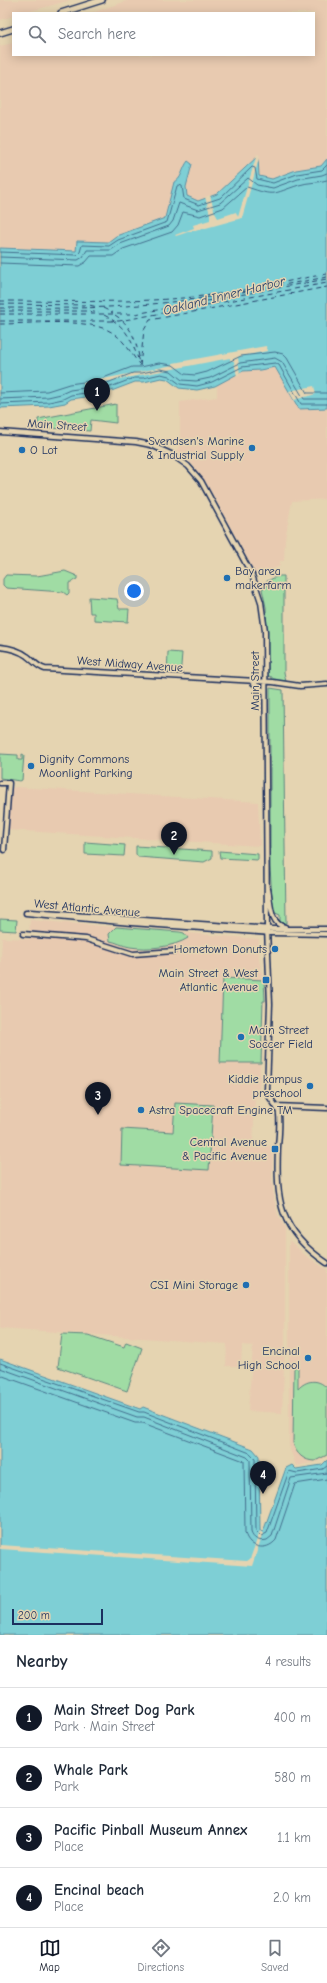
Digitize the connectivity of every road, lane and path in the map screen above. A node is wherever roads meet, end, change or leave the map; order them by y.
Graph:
1 (102, 0) edge
2 (64, 12) edge
3 (12, 29) edge
4 (0, 33) edge
5 (0, 432) edge
6 (0, 647) edge
7 (252, 682) junction
8 (265, 682) junction
9 (327, 684) edge
10 (265, 692) junction
11 (0, 783) edge
12 (4, 850) dead end
13 (267, 882) junction
14 (327, 929) edge
15 (267, 930) junction
16 (23, 934) dead end
17 (327, 934) edge
18 (174, 951) dead end
19 (276, 1106) junction
20 (327, 1108) edge
21 (327, 1264) edge

1 - 2 main road
3 - 4 main road
5 - 8 street, Main Street
6 - 7 street, West Midway Avenue
7 - 8 street, West Midway Avenue
7 - 10 street
8 - 9 street, West Midway Avenue
8 - 10 street, Main Street
10 - 13 street, Main Street
11 - 12 street
13 - 14 street
13 - 15 street, Main Street
14 - 15 street
15 - 15 street, West Atlantic Avenue
15 - 17 street
15 - 19 street, Main Street
16 - 18 street
19 - 20 street
19 - 21 street, Main Street

